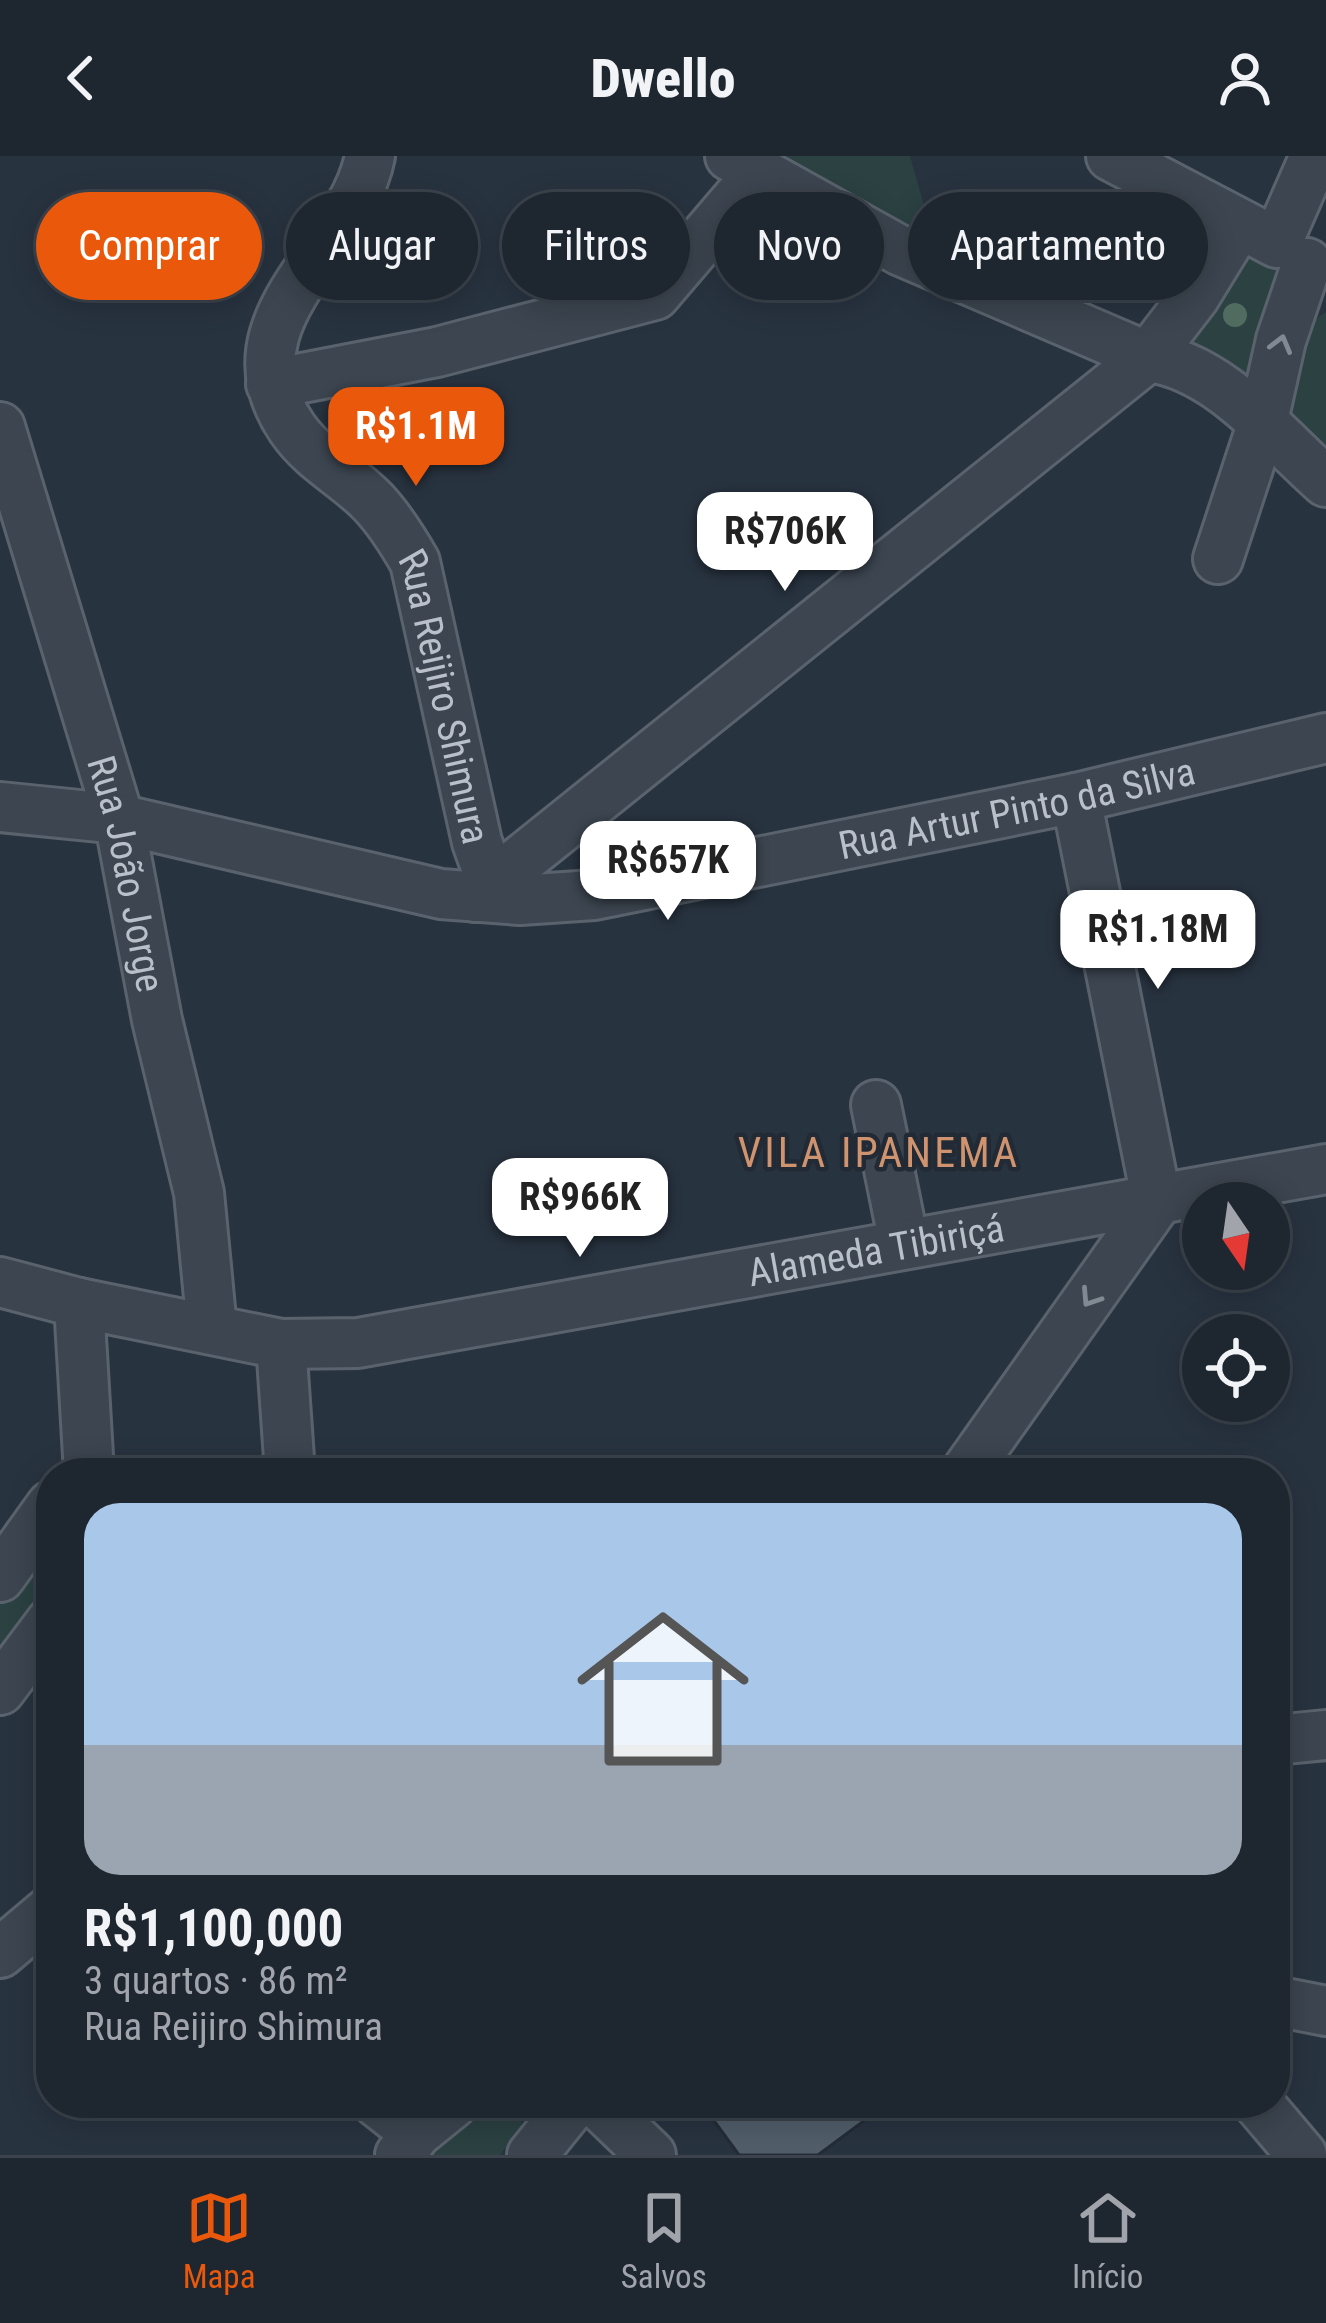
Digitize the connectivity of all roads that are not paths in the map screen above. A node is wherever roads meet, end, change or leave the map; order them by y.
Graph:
1 (370, 156) edge
2 (1111, 156) edge
3 (1315, 156) edge
4 (745, 164) edge
5 (1287, 250) edge
6 (1148, 357) junction
7 (271, 384) junction
8 (1262, 425) junction
9 (0, 427) edge
10 (1326, 482) edge
11 (1218, 559) dead end
12 (1326, 738) edge
13 (1076, 798) junction
14 (0, 807) edge
15 (119, 819) junction
16 (483, 891) junction
17 (876, 1106) dead end
18 (1326, 1169) edge
19 (1157, 1202) junction
20 (904, 1243) junction
21 (0, 1282) edge
22 (79, 1303) junction
23 (212, 1329) junction
24 (281, 1344) junction
25 (83, 1458) edge
26 (289, 1458) edge
27 (976, 1458) edge
28 (36, 1527) edge
29 (0, 1577) edge
30 (36, 1642) edge
31 (0, 1690) edge
32 (1326, 1735) edge
33 (1290, 1739) edge
34 (36, 1923) edge
35 (0, 1953) edge
36 (1290, 2004) edge
37 (1326, 2011) edge
38 (562, 2118) edge
39 (612, 2118) edge
40 (1271, 2118) edge
41 (532, 2155) edge
42 (651, 2155) edge
43 (1302, 2155) edge

1 - 7 street
2 - 5 street
3 - 5 street
4 - 6 street
4 - 7 street
5 - 6 street
8 -> 5 street
6 - 8 street
6 - 16 street
7 - 16 street, Rua Reijiro Shimura
8 - 10 street
8 - 11 street
9 - 15 street, Rua João Jorge
12 - 13 street, Rua Artur Pinto da Silva
13 - 16 street, Rua Artur Pinto da Silva
13 - 19 street
14 - 15 street, Rua Artur Pinto da Silva
15 - 16 street, Rua Artur Pinto da Silva
15 - 23 street, Rua João Jorge
17 - 20 street
18 - 19 street, Alameda Tibiriçá
19 - 20 street, Alameda Tibiriçá
19 -> 27 street
20 - 24 street, Alameda Tibiriçá
21 - 22 street, Alameda Tibiriçá
22 - 23 street, Alameda Tibiriçá
22 - 25 street
23 - 24 street, Alameda Tibiriçá
24 - 26 street
28 - 29 street
30 - 31 street
32 - 33 street
34 - 35 street
36 - 37 street
38 - 41 street
39 - 42 street
40 - 43 street

